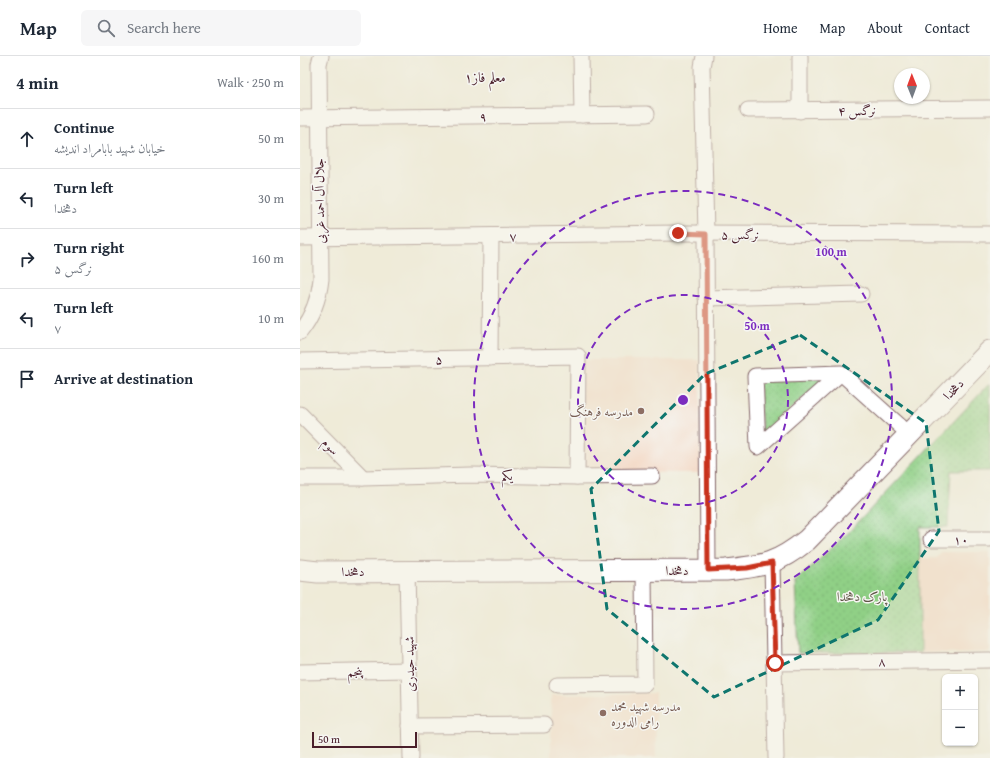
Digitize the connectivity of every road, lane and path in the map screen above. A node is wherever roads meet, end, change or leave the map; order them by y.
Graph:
1 (581, 56) edge
2 (704, 56) edge
3 (800, 56) edge
4 (320, 60) edge
5 (990, 108) edge
6 (748, 110) dead end
7 (800, 111) junction
8 (647, 114) dead end
9 (582, 115) junction
10 (318, 117) junction
11 (300, 118) edge
12 (706, 234) junction
13 (990, 234) edge
14 (490, 236) junction
15 (300, 238) edge
16 (319, 238) junction
17 (861, 294) dead end
18 (706, 298) junction
19 (300, 332) edge
20 (990, 351) edge
21 (490, 358) junction
22 (300, 361) edge
23 (841, 373) junction
24 (300, 414) edge
25 (909, 434) junction
26 (652, 476) dead end
27 (577, 477) junction
28 (300, 478) edge
29 (363, 478) junction
30 (990, 538) edge
31 (932, 539) dead end
32 (772, 563) junction
33 (300, 570) edge
34 (644, 570) junction
35 (708, 570) junction
36 (407, 571) junction
37 (990, 660) edge
38 (775, 663) junction
39 (409, 670) junction
40 (300, 672) edge
41 (557, 685) dead end
42 (544, 725) dead end
43 (410, 726) junction
44 (411, 758) edge
45 (776, 758) edge

1 - 9 street
2 - 12 street
3 - 7 street
4 - 10 street, جلال آل احمد غربی
5 - 7 street, نرگس ۴
6 - 7 street, نرگس ۴
8 - 9 street, ۹
9 - 10 street, ۹
10 - 11 street, ۹
10 - 16 street, جلال آل احمد غربی
12 - 13 street, نرگس ۵
12 - 14 street, ۷
12 - 18 street, نرگس ۵
14 - 16 street, ۷
14 - 21 street
15 - 16 street, ۷
16 - 19 street, جلال آل احمد غربی
17 - 18 street
18 - 35 street, نرگس ۵
20 - 25 street, دهخدا
21 - 22 street, ۵
21 - 27 street, ۵
23 - 23 street
23 - 25 street
24 - 29 street, سوم
25 - 32 street, دهخدا
26 - 27 street, یکم
27 - 29 street, یکم
28 - 29 street, یکم
30 - 31 street, ۱۰
32 - 35 street, دهخدا
32 - 38 street
33 - 36 street, دهخدا
34 - 35 street, دهخدا
34 - 36 street, دهخدا
34 - 41 street
36 - 39 street, شهید حیدری
37 - 38 street, ۸
38 - 45 street
39 - 40 street, پنجم
39 - 43 street, شهید حیدری
42 - 43 street
43 - 44 street, شهید حیدری

